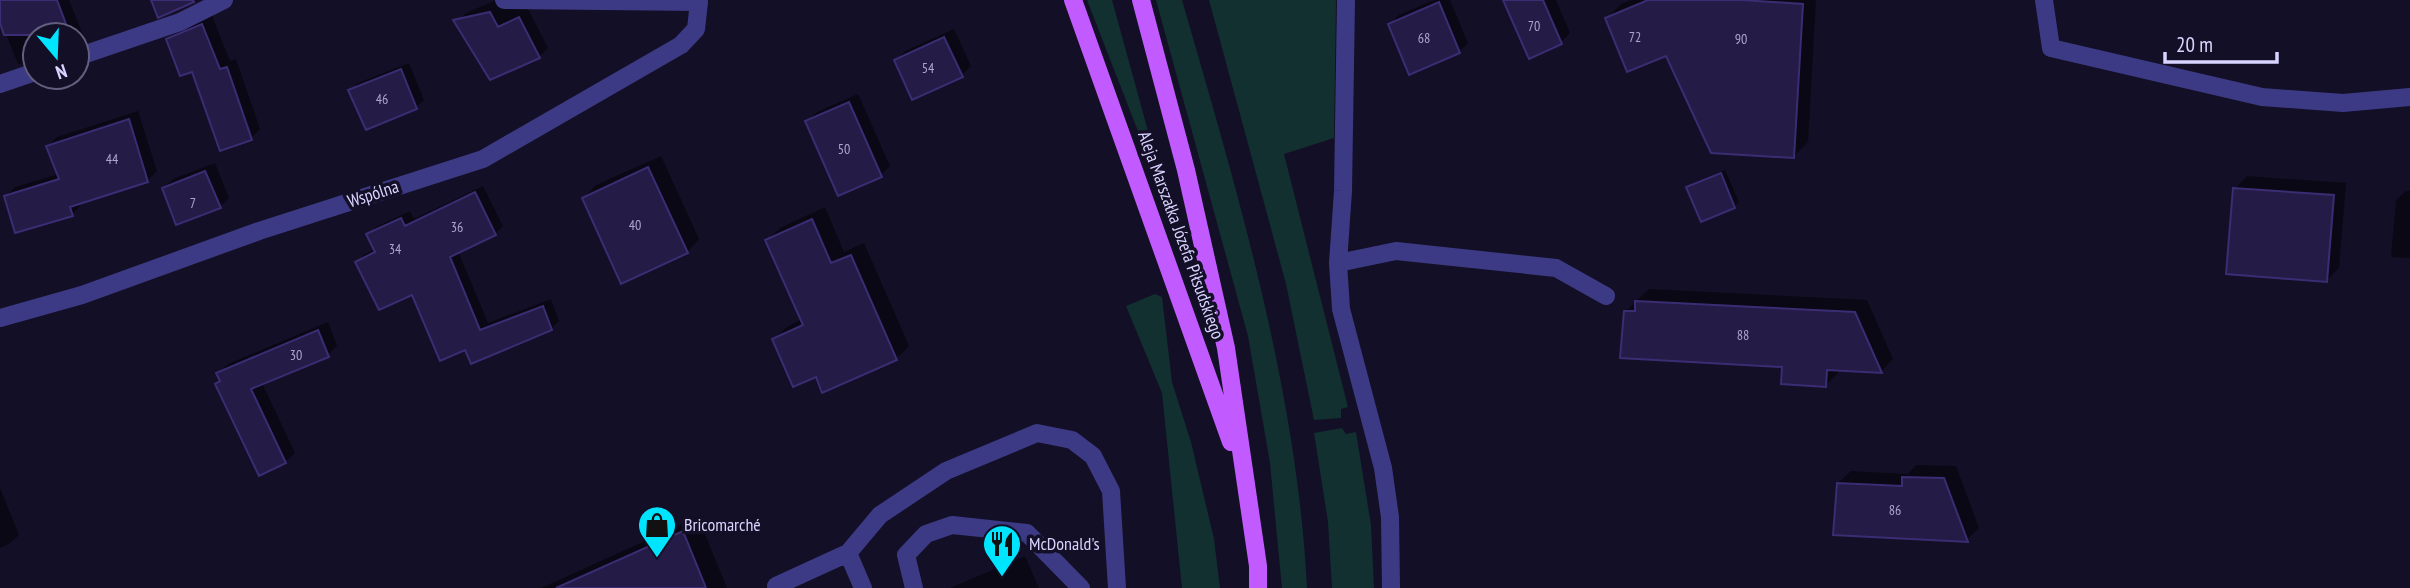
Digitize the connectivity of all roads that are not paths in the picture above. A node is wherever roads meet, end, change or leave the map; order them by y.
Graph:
1 (224, 0) edge
2 (504, 0) edge
3 (1073, 0) edge
4 (1141, 0) edge
5 (1346, 0) edge
6 (2044, 0) edge
7 (708, 1) edge
8 (91, 52) edge
9 (21, 77) edge
10 (0, 84) edge
11 (2410, 97) edge
12 (1338, 263) junction
13 (1606, 296) dead end
14 (0, 318) edge
15 (1247, 485) junction
16 (848, 554) junction
17 (777, 588) edge
18 (863, 588) edge
19 (914, 588) edge
20 (1081, 588) edge
21 (1117, 588) edge
22 (1258, 588) edge
23 (1391, 588) edge

1 - 8 street
2 - 7 street, Wspólna
3 - 15 main road, Aleja Marszałka Józefa Piłsudskiego
4 - 15 main road, Aleja Marszałka Józefa Piłsudskiego
5 - 12 street
6 - 11 street
7 - 14 street, Wspólna
9 - 10 street
12 - 13 street
12 - 23 street
15 - 22 main road, Aleja Marszałka Józefa Piłsudskiego
16 - 17 street
16 - 18 street
16 - 21 street
19 - 20 street

